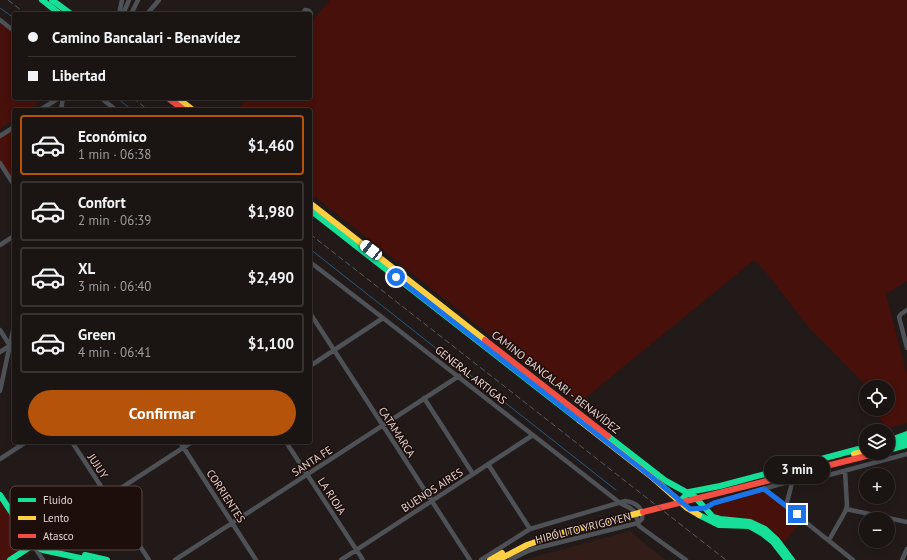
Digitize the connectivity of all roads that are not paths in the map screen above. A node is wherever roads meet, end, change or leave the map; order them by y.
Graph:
1 (42, 0) edge
2 (52, 0) edge
3 (122, 0) edge
4 (129, 0) edge
5 (138, 0) edge
6 (159, 0) edge
7 (57, 12) edge
8 (68, 12) edge
9 (119, 12) edge
10 (124, 12) edge
11 (133, 12) edge
12 (149, 12) edge
13 (0, 20) edge
14 (12, 29) edge
15 (56, 100) edge
16 (104, 100) edge
17 (171, 100) edge
18 (180, 100) edge
19 (43, 108) edge
20 (114, 108) edge
21 (181, 108) edge
22 (190, 108) edge
23 (12, 128) edge
24 (0, 136) edge
25 (0, 163) edge
26 (12, 182) edge
27 (312, 205) edge
28 (312, 212) edge
29 (12, 237) edge
30 (0, 245) edge
31 (312, 264) edge
32 (907, 310) edge
33 (312, 316) edge
34 (383, 318) junction
35 (0, 330) edge
36 (12, 344) edge
37 (907, 348) edge
38 (334, 350) junction
39 (0, 352) edge
40 (312, 365) edge
41 (458, 376) junction
42 (0, 391) edge
43 (424, 398) junction
44 (382, 425) junction
45 (907, 434) edge
46 (533, 435) junction
47 (895, 438) edge
48 (907, 439) edge
49 (895, 443) edge
50 (23, 444) edge
51 (73, 444) edge
52 (181, 444) edge
53 (189, 444) edge
54 (287, 444) edge
55 (907, 445) edge
56 (184, 448) junction
57 (895, 448) edge
58 (859, 449) edge
59 (859, 453) edge
60 (907, 454) edge
61 (859, 458) edge
62 (0, 459) edge
63 (488, 464) junction
64 (845, 471) junction
65 (473, 474) junction
66 (307, 475) junction
67 (792, 483) junction
68 (100, 486) edge
69 (124, 486) edge
70 (764, 489) junction
71 (689, 492) junction
72 (0, 495) edge
73 (432, 501) junction
74 (680, 501) junction
75 (620, 503) junction
76 (786, 506) junction
77 (705, 508) junction
78 (846, 509) junction
79 (10, 510) edge
80 (691, 510) junction
81 (907, 522) edge
82 (232, 523) junction
83 (638, 523) junction
84 (530, 529) junction
85 (535, 539) junction
86 (829, 540) junction
87 (907, 549) edge
88 (25, 550) edge
89 (36, 550) edge
90 (43, 550) edge
91 (58, 550) edge
92 (141, 550) edge
93 (357, 550) junction
94 (10, 560) edge
95 (42, 560) edge
96 (89, 560) edge
97 (107, 560) edge
98 (148, 560) edge
99 (175, 560) edge
100 (256, 560) edge
101 (341, 560) edge
102 (363, 560) edge
103 (470, 560) edge
104 (481, 560) edge
105 (490, 560) edge
106 (498, 560) edge
107 (510, 560) edge
108 (686, 560) edge
109 (786, 560) edge
110 (792, 560) edge
111 (853, 560) edge
112 (902, 560) edge

1 - 7 main road
2 - 8 main road
3 - 9 street
4 - 10 street
5 - 11 street
6 - 12 street
13 - 14 street
15 - 19 street
16 - 20 street
17 - 21 main road
18 - 22 main road
23 - 24 street
25 - 26 street
27 - 71 main road, CAMINO BANCALARI - BENAVÍDEZ
28 - 74 main road, CAMINO BANCALARI - BENAVÍDEZ
29 - 30 street
31 - 34 street, GENERAL ARTIGAS
32 - 37 street
33 - 38 street, CATAMARCA
34 - 38 street
34 - 41 street, GENERAL ARTIGAS
35 - 36 street
36 - 39 street
36 - 42 street
38 - 40 street
38 - 44 street, CATAMARCA
41 - 43 street, SANTA FE
41 - 46 street, GENERAL ARTIGAS
43 - 44 street, SANTA FE
43 - 65 street
44 - 66 street, SANTA FE
44 - 73 street, CATAMARCA
45 - 47 main road
46 - 63 street, BUENOS AIRES
46 - 75 street, GENERAL ARTIGAS
48 - 49 main road
50 - 62 street
51 - 68 street, JUJUY
52 - 56 street, CORRIENTES
53 - 56 street
54 - 66 street, LA RIOJA
55 - 57 main road
56 - 69 street
56 - 82 street, CORRIENTES
58 - 71 main road
59 - 85 main road
60 - 64 street
61 - 85 main road
63 - 65 street, BUENOS AIRES
63 - 84 street
64 - 67 street
64 - 78 street
65 - 73 street, BUENOS AIRES
66 - 82 street, SANTA FE
66 - 93 street, LA RIOJA
67 - 70 street
67 - 76 street
70 - 76 street
70 - 77 street
71 - 74 main road
71 - 77 main road, CAMINO BANCALARI - BENAVÍDEZ
72 - 79 main road
73 - 93 street, BUENOS AIRES
73 - 103 street, CATAMARCA
74 - 80 main road, CAMINO BANCALARI - BENAVÍDEZ
75 - 83 street, GENERAL ARTIGAS
75 - 84 street, HIPÓLITO YRIGOYEN
76 - 86 street
77 - 80 street
77 - 110 main road, CAMINO BANCALARI - BENAVÍDEZ
78 - 81 street
78 - 86 street
80 - 109 main road, CAMINO BANCALARI - BENAVÍDEZ
82 - 99 street, SANTA FE
82 - 100 street, CORRIENTES
83 - 107 street, HIPÓLITO YRIGOYEN
83 - 108 street, GENERAL ARTIGAS
84 - 104 street, HIPÓLITO YRIGOYEN
85 - 105 main road
85 - 106 main road
86 - 111 street
87 - 112 street
88 - 94 main road
89 - 95 street
90 - 96 main road
91 - 97 main road
92 - 98 street, JUJUY
93 - 101 street, BUENOS AIRES
93 - 102 street, LA RIOJA

